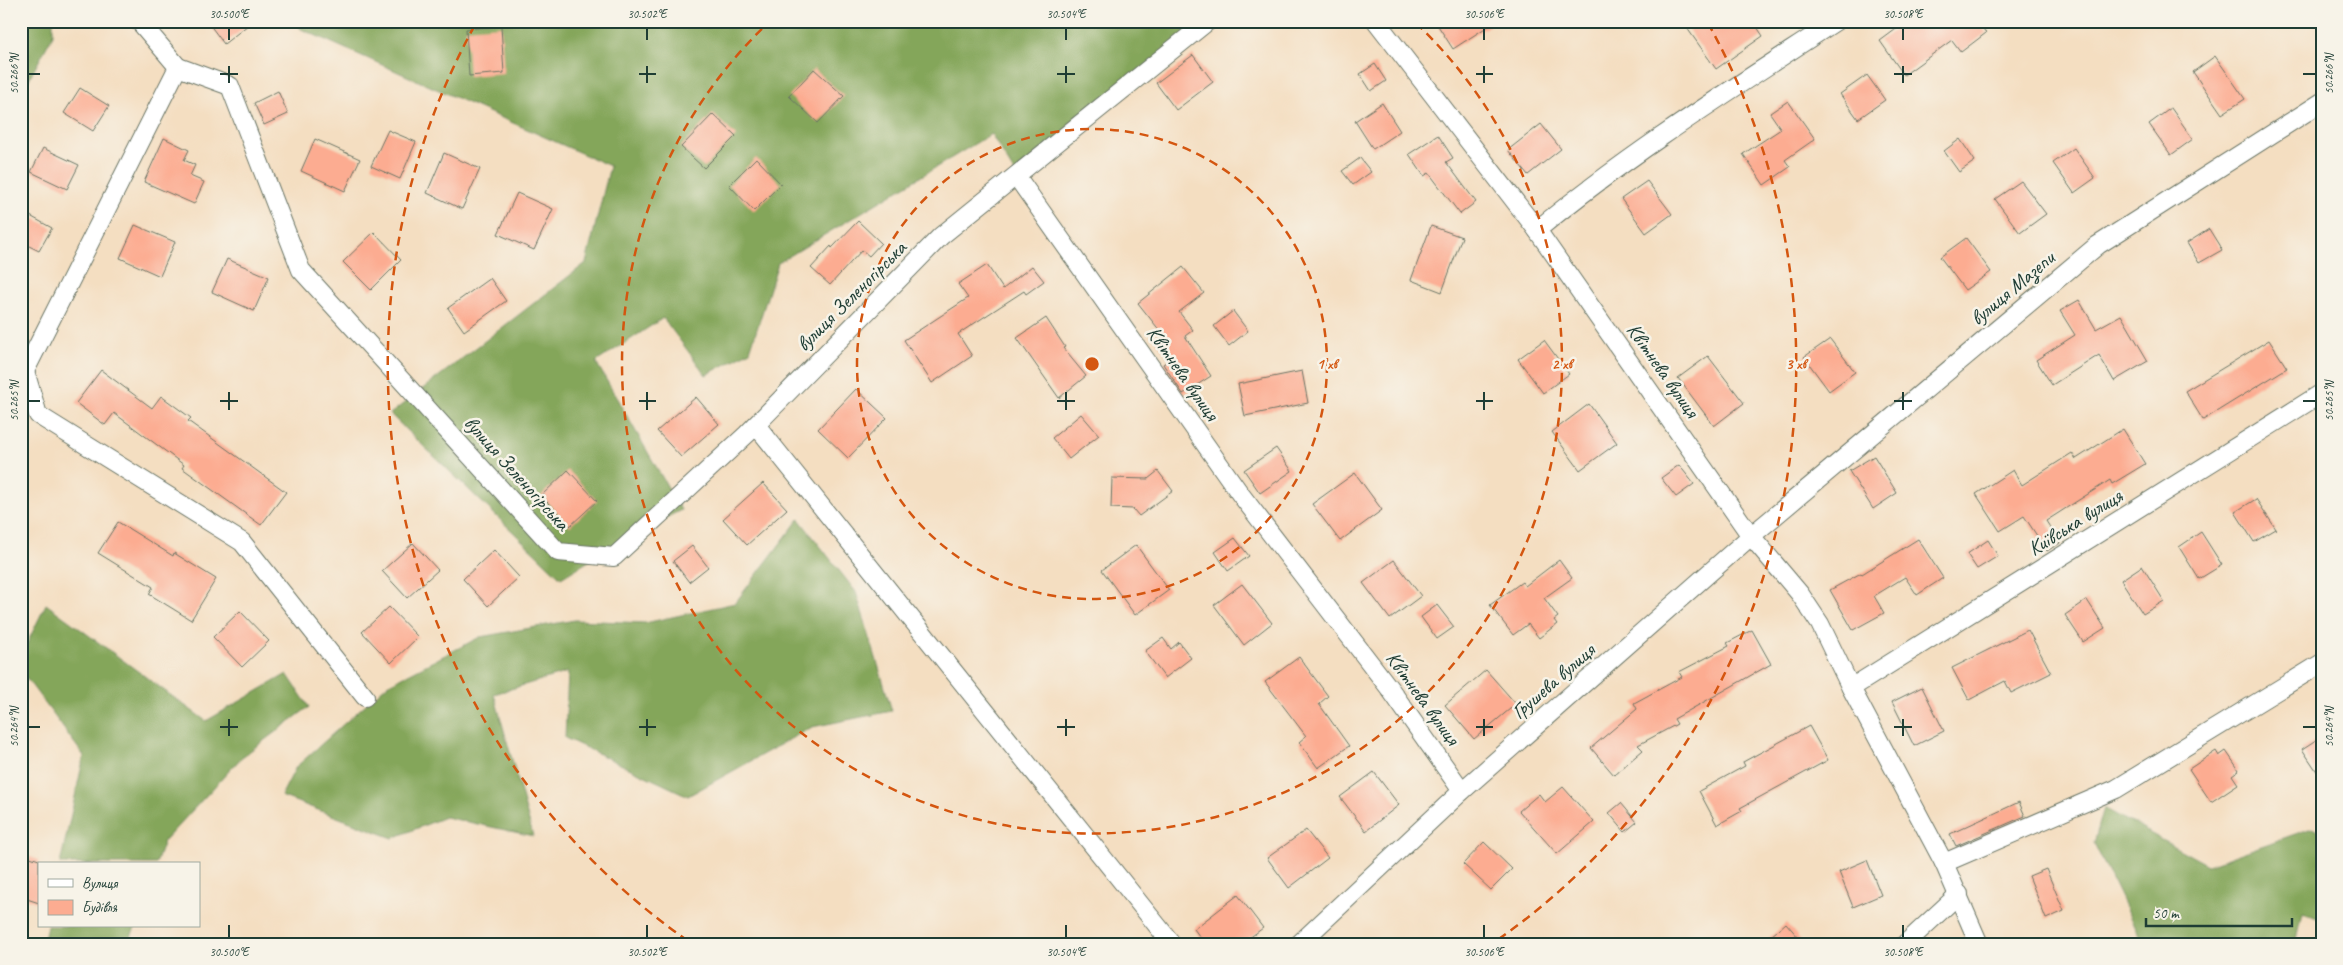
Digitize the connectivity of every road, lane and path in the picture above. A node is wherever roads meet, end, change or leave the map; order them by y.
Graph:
1 (139, 21) edge
2 (1208, 21) edge
3 (1376, 21) edge
4 (1836, 21) edge
5 (178, 67) junction
6 (2322, 102) edge
7 (1017, 177) junction
8 (1537, 230) junction
9 (23, 374) edge
10 (2322, 393) edge
11 (756, 425) junction
12 (1751, 536) junction
13 (2322, 664) edge
14 (1851, 688) junction
15 (365, 697) dead end
16 (1462, 791) junction
17 (1944, 863) junction
18 (1959, 894) junction
19 (1172, 944) edge
20 (1299, 944) edge
21 (1905, 944) edge
22 (1979, 944) edge

1 - 5 street
2 - 7 street
3 - 8 street, Квітнева вулиця
4 - 8 street
5 - 9 street
5 - 11 street, вулиця Зеленогірська
6 - 12 street, вулиця Мазепи
7 - 11 street, вулиця Зеленогірська
7 - 16 street, Квітнева вулиця
8 - 12 street, Квітнева вулиця
9 - 15 street
10 - 14 street, Київська вулиця
11 - 19 street
12 - 14 street, Квітнева вулиця
12 - 16 street, Грушева вулиця
13 - 17 street
14 - 17 street, Квітнева вулиця
16 - 20 street, Грушева вулиця
17 - 18 street, Квітнева вулиця
18 - 21 street
18 - 22 street, Квітнева вулиця

